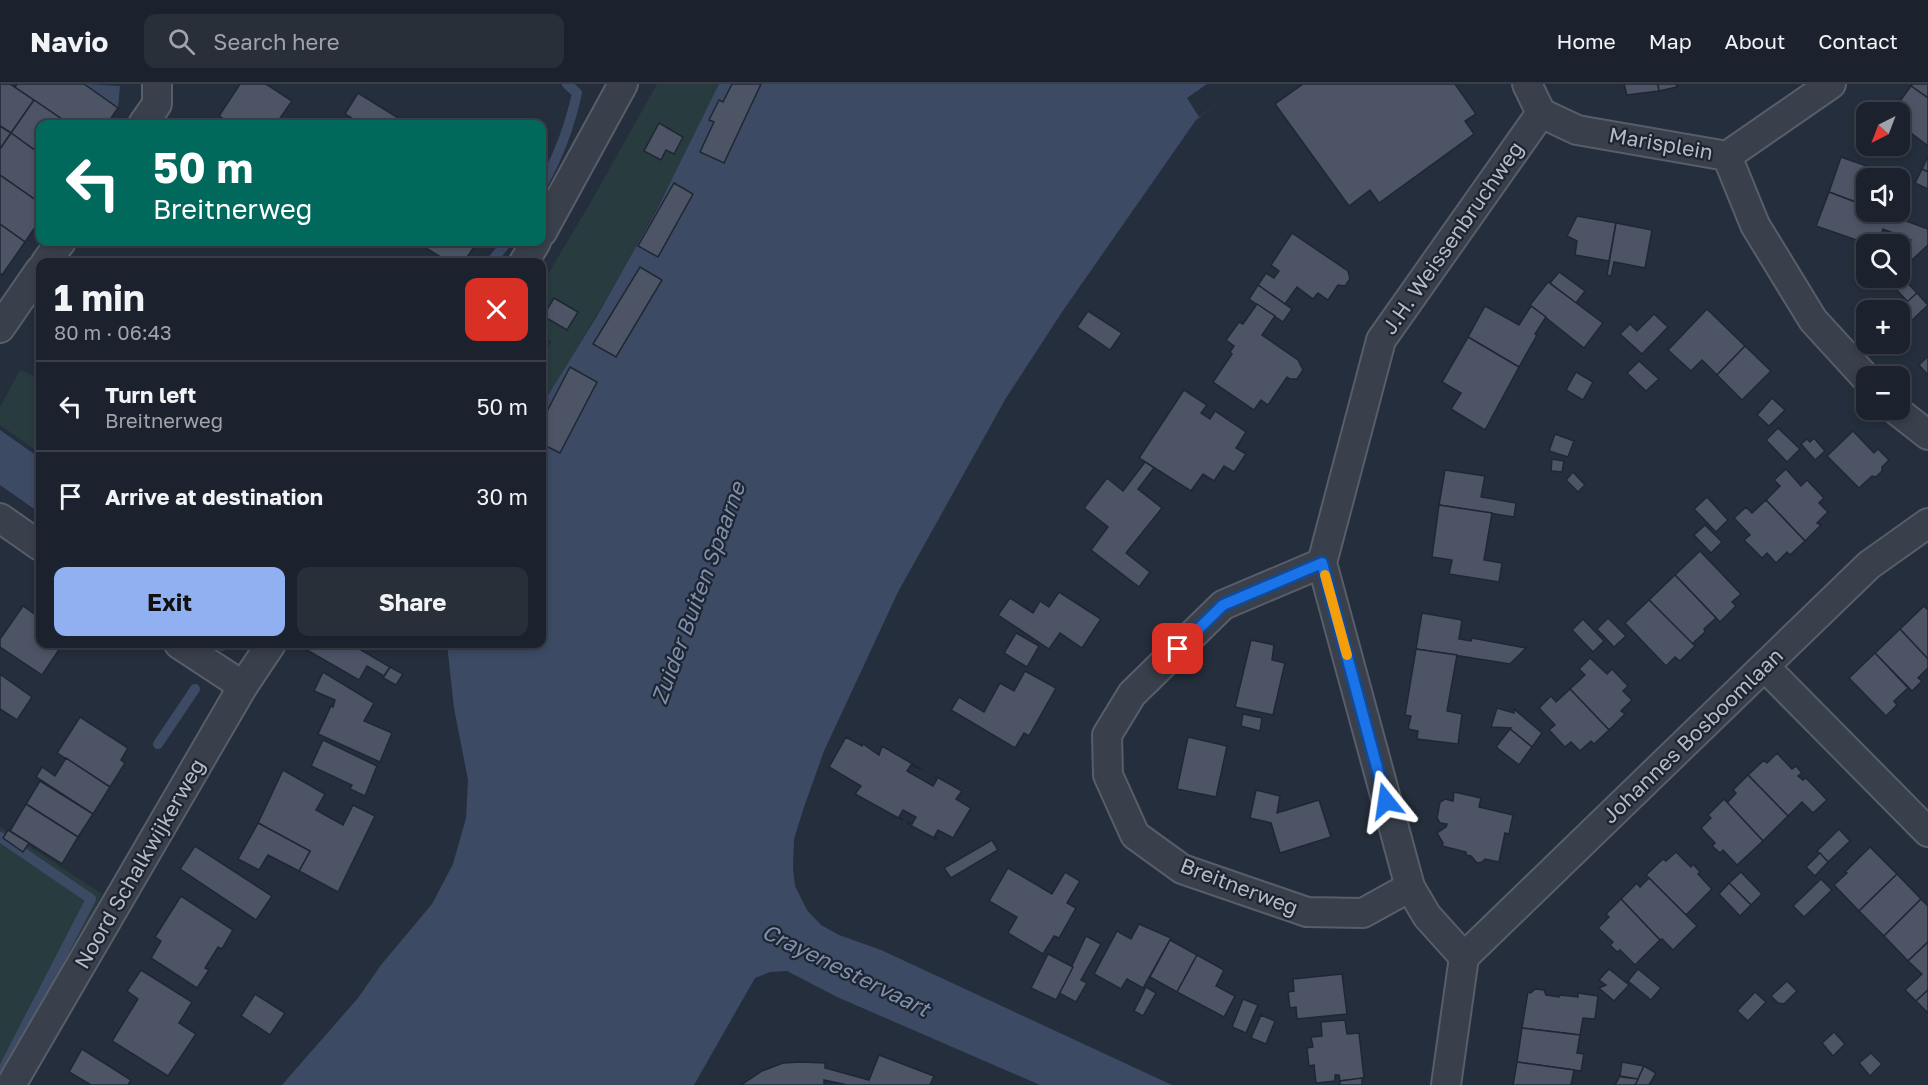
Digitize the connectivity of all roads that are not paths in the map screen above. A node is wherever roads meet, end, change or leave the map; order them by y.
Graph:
1 (157, 84) edge
2 (623, 84) edge
3 (1527, 84) edge
4 (1831, 84) edge
5 (1541, 112) junction
6 (146, 120) edge
7 (1727, 156) junction
8 (546, 225) edge
9 (36, 276) edge
10 (0, 328) edge
11 (1856, 367) edge
12 (1909, 420) edge
13 (1928, 435) edge
14 (0, 518) edge
15 (1928, 523) edge
16 (36, 543) edge
17 (1322, 563) junction
18 (185, 648) edge
19 (268, 648) edge
20 (1766, 667) junction
21 (243, 687) junction
22 (1928, 832) edge
23 (1410, 888) junction
24 (1464, 957) junction
25 (11, 1085) edge
26 (1446, 1085) edge

1 - 6 street
2 - 8 street
3 - 5 street
4 - 7 street, Marisplein
5 - 7 street, Marisplein
5 - 17 street, J.H. Weissenbruchweg
7 - 11 street
9 - 10 street
12 - 13 street
14 - 16 street
15 - 20 street, Johannes Bosboomlaan
17 - 23 street, J.H. Weissenbruchweg
17 - 23 street, Breitnerweg
18 - 21 street
19 - 21 street, Noord Schalkwijkerweg
20 - 22 street
20 - 24 street, Johannes Bosboomlaan
21 - 25 street, Noord Schalkwijkerweg
23 - 24 street, J.H. Weissenbruchweg
24 - 26 street

